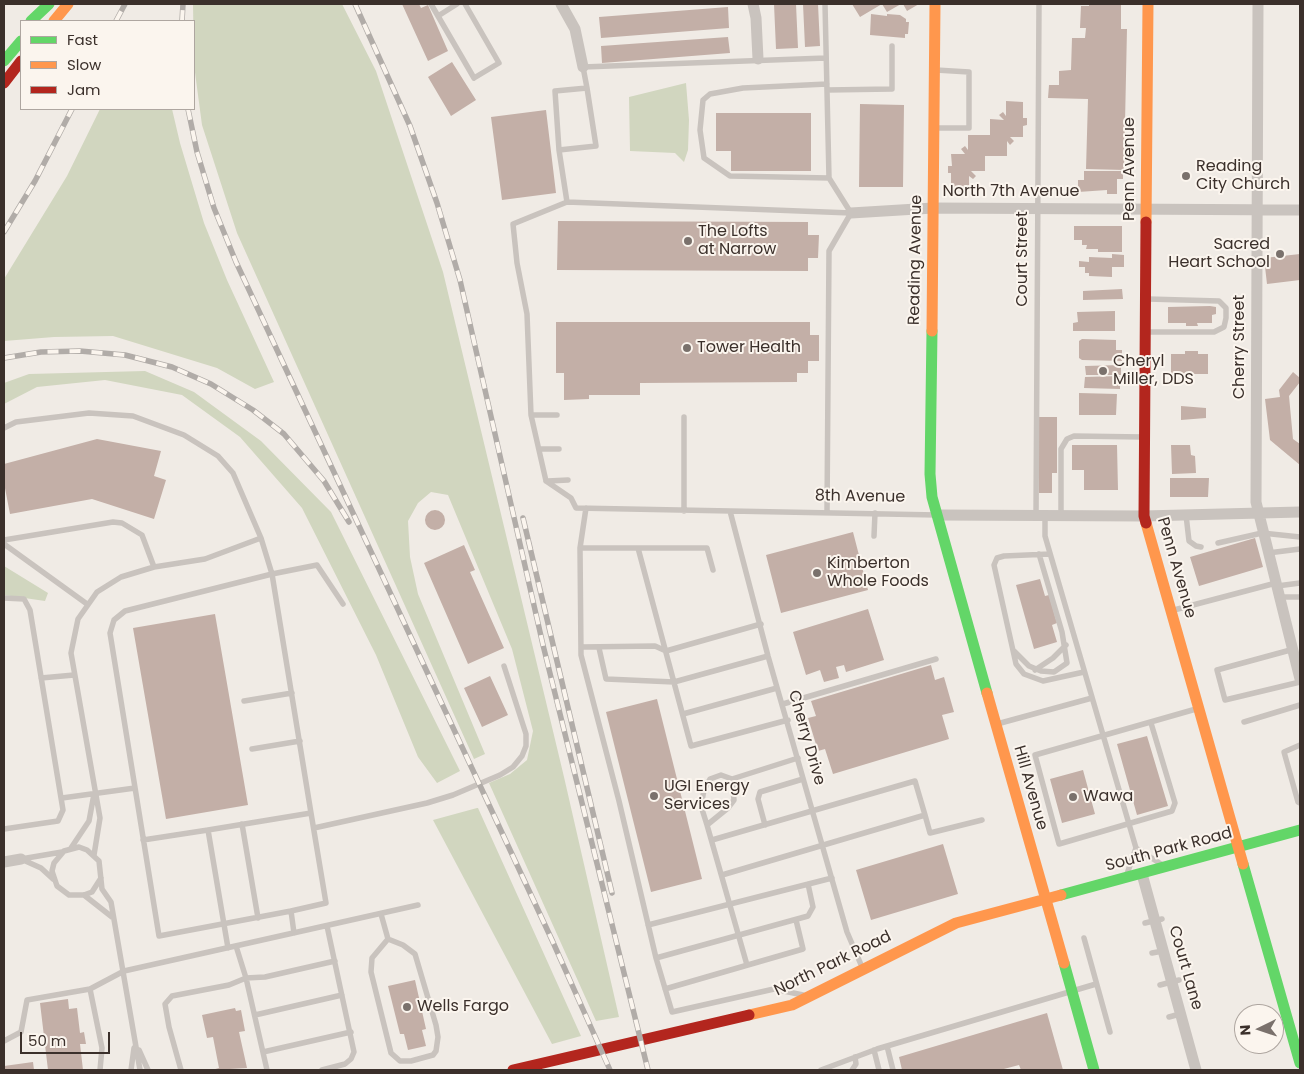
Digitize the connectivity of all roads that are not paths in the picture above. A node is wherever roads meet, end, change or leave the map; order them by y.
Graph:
1 (50, 4) edge
2 (68, 4) edge
3 (431, 4) edge
4 (457, 4) edge
5 (465, 4) edge
6 (563, 4) edge
7 (753, 4) edge
8 (826, 4) edge
9 (935, 4) edge
10 (1039, 4) edge
11 (1148, 4) edge
12 (1258, 4) edge
13 (438, 16) junction
14 (32, 20) edge
15 (38, 20) edge
16 (55, 20) edge
17 (20, 32) edge
18 (20, 42) edge
19 (892, 46) dead end
20 (4, 48) edge
21 (826, 58) junction
22 (758, 59) junction
23 (4, 61) edge
24 (20, 62) edge
25 (582, 67) junction
26 (934, 70) junction
27 (4, 83) edge
28 (827, 87) junction
29 (587, 88) junction
30 (934, 128) junction
31 (559, 150) junction
32 (828, 178) junction
33 (567, 202) junction
34 (933, 208) junction
35 (1146, 208) junction
36 (1038, 209) junction
37 (1256, 209) junction
38 (1300, 210) edge
39 (851, 213) junction
40 (1146, 300) junction
41 (1145, 332) junction
42 (531, 415) junction
43 (557, 415) dead end
44 (684, 417) dead end
45 (4, 428) edge
46 (1145, 437) junction
47 (559, 449) dead end
48 (538, 450) junction
49 (568, 480) dead end
50 (546, 481) junction
51 (586, 508) junction
52 (684, 511) junction
53 (730, 512) junction
54 (827, 512) junction
55 (1300, 512) edge
56 (876, 513) junction
57 (1258, 514) junction
58 (937, 515) junction
59 (1040, 515) junction
60 (1061, 515) junction
61 (1186, 515) junction
62 (1144, 516) junction
63 (1262, 533) junction
64 (874, 536) dead end
65 (1300, 537) edge
66 (261, 538) junction
67 (4, 540) edge
68 (1218, 543) dead end
69 (4, 544) edge
70 (1201, 547) dead end
71 (580, 548) junction
72 (638, 548) junction
73 (1300, 549) edge
74 (1268, 553) junction
75 (1039, 554) junction
76 (1050, 554) junction
77 (154, 567) junction
78 (713, 570) dead end
79 (272, 574) junction
80 (1300, 583) edge
81 (1278, 588) junction
82 (1300, 597) edge
83 (4, 598) edge
84 (87, 604) junction
85 (342, 604) dead end
86 (1172, 611) junction
87 (761, 624) junction
88 (1066, 645) junction
89 (581, 647) junction
90 (598, 648) junction
91 (1294, 649) junction
92 (1013, 650) junction
93 (666, 651) junction
94 (768, 656) junction
95 (936, 659) dead end
96 (504, 666) dead end
97 (1034, 670) junction
98 (1084, 672) junction
99 (74, 675) junction
100 (41, 678) junction
101 (1300, 680) edge
102 (674, 682) junction
103 (777, 688) junction
104 (292, 693) junction
105 (1092, 698) junction
106 (244, 701) dead end
107 (782, 704) junction
108 (1300, 706) edge
109 (1200, 708) junction
110 (683, 714) junction
111 (788, 720) junction
112 (1244, 722) dead end
113 (1150, 723) junction
114 (995, 724) junction
115 (1102, 737) junction
116 (300, 741) junction
117 (1300, 745) edge
118 (252, 749) dead end
119 (798, 758) junction
120 (732, 779) junction
121 (803, 780) junction
122 (135, 788) junction
123 (94, 792) junction
124 (62, 798) junction
125 (1300, 803) edge
126 (812, 812) junction
127 (311, 813) junction
128 (925, 815) junction
129 (982, 820) dead end
130 (242, 824) junction
131 (707, 825) junction
132 (765, 825) junction
133 (1128, 825) junction
134 (314, 828) junction
135 (4, 829) edge
136 (208, 830) junction
137 (1300, 830) edge
138 (143, 840) junction
139 (712, 840) junction
140 (822, 844) junction
141 (71, 848) junction
142 (1136, 848) junction
143 (1240, 848) junction
144 (64, 851) junction
145 (94, 854) junction
146 (21, 859) junction
147 (4, 862) edge
148 (1165, 867) junction
149 (1142, 874) junction
150 (722, 875) junction
151 (101, 878) junction
152 (832, 878) junction
153 (1126, 878) junction
154 (53, 879) junction
155 (808, 884) junction
156 (84, 896) junction
157 (1046, 899) junction
158 (731, 905) junction
159 (418, 906) dead end
160 (291, 911) junction
161 (381, 914) junction
162 (112, 917) junction
163 (258, 918) junction
164 (796, 920) junction
165 (648, 924) junction
166 (224, 925) junction
167 (327, 926) junction
168 (294, 933) junction
169 (739, 935) junction
170 (1084, 938) dead end
171 (388, 939) junction
172 (236, 946) junction
173 (228, 948) junction
174 (656, 958) junction
175 (335, 961) junction
176 (747, 965) junction
177 (863, 969) junction
178 (124, 971) junction
179 (246, 978) junction
180 (1175, 981) junction
181 (1096, 984) junction
182 (1160, 985) dead end
183 (90, 989) junction
184 (665, 989) junction
185 (1072, 990) junction
186 (342, 995) junction
187 (807, 997) junction
188 (1180, 1014) junction
189 (255, 1015) junction
190 (1169, 1017) dead end
191 (351, 1032) junction
192 (1110, 1032) dead end
193 (4, 1041) edge
194 (136, 1041) junction
195 (887, 1046) junction
196 (874, 1050) junction
197 (263, 1052) junction
198 (855, 1057) junction
199 (1300, 1063) edge
200 (100, 1070) edge
201 (131, 1070) edge
202 (140, 1070) edge
203 (148, 1070) edge
204 (181, 1070) edge
205 (267, 1070) edge
206 (322, 1070) edge
207 (513, 1070) edge
208 (821, 1070) edge
209 (852, 1070) edge
210 (879, 1070) edge
211 (893, 1070) edge
212 (1094, 1070) edge
213 (1196, 1070) edge

1 - 14 main road
1 - 15 main road
2 - 16 main road
3 - 13 lane
4 - 13 lane
5 - 13 lane
6 - 25 street
7 - 22 street
8 - 21 lane
9 - 26 main road, Reading Avenue
10 - 36 lane, Court Street
11 - 35 main road, Penn Avenue
12 - 37 street, Cherry Street
17 - 20 main road
18 - 23 main road
19 - 28 lane
21 - 22 lane
21 - 28 lane
22 - 25 lane
24 - 27 main road
25 - 29 lane
26 - 30 main road, Reading Avenue
26 - 30 lane
28 - 32 lane
28 - 32 lane
29 - 31 lane
29 - 31 lane
30 - 34 main road, Reading Avenue
31 - 33 lane
32 - 39 lane
33 - 39 lane
33 - 42 lane
34 - 36 street, North 7th Avenue
34 - 39 street, North 7th Avenue
34 - 58 main road, Reading Avenue
35 - 36 street, North 7th Avenue
35 - 37 street, North 7th Avenue
35 - 40 main road, Penn Avenue
36 - 59 lane, Court Street
37 - 38 street, North 7th Avenue
37 - 57 street, Cherry Street
39 - 54 lane
40 - 41 main road, Penn Avenue
40 - 41 lane
41 - 46 main road, Penn Avenue
42 - 43 lane
42 - 48 lane
44 - 52 lane
45 - 66 lane
46 - 60 lane
46 - 62 main road, Penn Avenue
47 - 48 lane
48 - 50 lane
49 - 50 lane
50 - 51 lane, 8th Avenue
51 - 52 lane, 8th Avenue
51 - 71 lane
52 - 53 lane, 8th Avenue
53 - 54 lane, 8th Avenue
53 - 87 lane, Cherry Drive
54 - 56 lane, 8th Avenue
55 - 57 street, 8th Avenue
56 - 58 lane, 8th Avenue
56 - 64 lane
57 - 61 street, 8th Avenue
57 - 63 street, Cherry Street
58 - 59 street, 8th Avenue
58 - 114 main road, Hill Avenue
59 - 60 street, 8th Avenue
59 - 76 lane, Court Street
60 - 62 street, 8th Avenue
61 - 62 street, 8th Avenue
61 - 70 lane
62 - 86 main road, Penn Avenue
63 - 65 lane
63 - 68 lane
63 - 74 street, Cherry Street
66 - 77 lane
66 - 79 lane
67 - 77 lane
69 - 84 lane
71 - 72 lane
71 - 89 lane
72 - 78 lane
72 - 93 lane
73 - 74 lane
74 - 81 street, Cherry Street
75 - 76 lane
75 - 88 lane
75 - 92 lane
76 - 98 lane, Court Street
77 - 84 lane
79 - 85 lane
79 - 104 lane
79 - 122 lane
80 - 81 lane
81 - 82 lane
81 - 86 lane
81 - 91 street, Cherry Street
83 - 100 lane
84 - 99 lane
86 - 109 main road, Penn Avenue
87 - 93 lane
87 - 94 lane, Cherry Drive
88 - 97 lane
88 - 97 lane
89 - 90 lane
89 - 165 lane
90 - 93 lane
90 - 102 lane
91 - 101 street, Cherry Street
91 - 101 lane
92 - 97 lane
92 - 98 lane
93 - 102 lane
94 - 102 lane
94 - 103 lane, Cherry Drive
95 - 107 lane
96 - 134 lane
98 - 105 lane, Court Street
99 - 100 lane
99 - 123 lane
100 - 124 lane
102 - 110 lane
103 - 107 lane, Cherry Drive
103 - 110 lane
104 - 106 lane
104 - 116 lane
105 - 114 lane
105 - 115 lane, Court Street
107 - 111 lane, Cherry Drive
108 - 112 lane
109 - 113 lane
109 - 143 main road, Penn Avenue
110 - 111 lane
111 - 119 lane, Cherry Drive
113 - 115 lane
113 - 133 lane
114 - 157 main road, Hill Avenue
115 - 133 lane, Court Street
115 - 133 lane
116 - 118 lane
116 - 127 lane
117 - 125 lane
119 - 120 lane
119 - 121 lane, Cherry Drive
120 - 131 lane
120 - 131 lane
121 - 126 lane, Cherry Drive
121 - 132 lane
122 - 123 lane
122 - 138 lane
123 - 124 lane
123 - 141 lane
123 - 145 lane
124 - 135 lane
126 - 128 lane
126 - 132 lane
126 - 140 lane, Cherry Drive
127 - 130 lane
127 - 134 lane
128 - 129 lane
128 - 140 lane
130 - 136 lane
130 - 163 lane
131 - 139 lane
132 - 139 lane
133 - 142 lane, Court Street
134 - 160 lane
136 - 138 lane
136 - 166 lane
137 - 143 main road, South Park Road
138 - 166 lane
139 - 150 lane
140 - 150 lane
140 - 152 lane, Cherry Drive
141 - 144 lane
141 - 145 lane
142 - 148 lane
142 - 153 lane
143 - 148 main road, South Park Road
143 - 199 main road, Penn Avenue
144 - 146 lane
144 - 154 lane
145 - 151 lane
146 - 147 street
146 - 154 lane
148 - 149 main road, South Park Road
149 - 153 main road, South Park Road
149 - 180 street, Court Lane
150 - 158 lane
151 - 156 lane
151 - 162 lane
152 - 155 lane
152 - 177 lane, Cherry Drive
153 - 157 main road, South Park Road
154 - 156 lane
155 - 158 lane
155 - 164 lane
156 - 162 lane
157 - 177 main road, North Park Road
157 - 185 main road, Hill Avenue
158 - 165 lane
158 - 169 lane
159 - 161 lane
160 - 163 lane
160 - 168 lane
161 - 167 lane
161 - 171 lane
162 - 178 lane
163 - 166 lane
164 - 169 lane
164 - 176 lane
165 - 174 lane
166 - 173 lane
167 - 168 lane
167 - 175 lane
168 - 172 lane
169 - 174 lane
169 - 176 lane
170 - 181 lane
171 - 171 lane
172 - 173 lane
172 - 179 lane
173 - 178 lane
174 - 184 lane
175 - 179 lane
175 - 186 lane
176 - 184 lane
177 - 187 main road, North Park Road
178 - 183 lane
178 - 194 lane
179 - 189 lane
179 - 204 lane
180 - 182 lane
180 - 188 street, Court Lane
181 - 185 lane
181 - 192 lane
183 - 193 lane
183 - 200 lane
184 - 187 lane
185 - 195 lane
185 - 212 main road, Hill Avenue
186 - 189 lane
186 - 191 lane
187 - 207 main road, North Park Road
188 - 190 lane
188 - 213 street, Court Lane
189 - 197 lane
191 - 197 lane
191 - 206 lane
194 - 201 lane
194 - 202 lane
194 - 203 lane
195 - 196 lane
195 - 211 lane
196 - 198 lane
196 - 210 lane
197 - 205 lane
198 - 208 lane
198 - 209 lane

